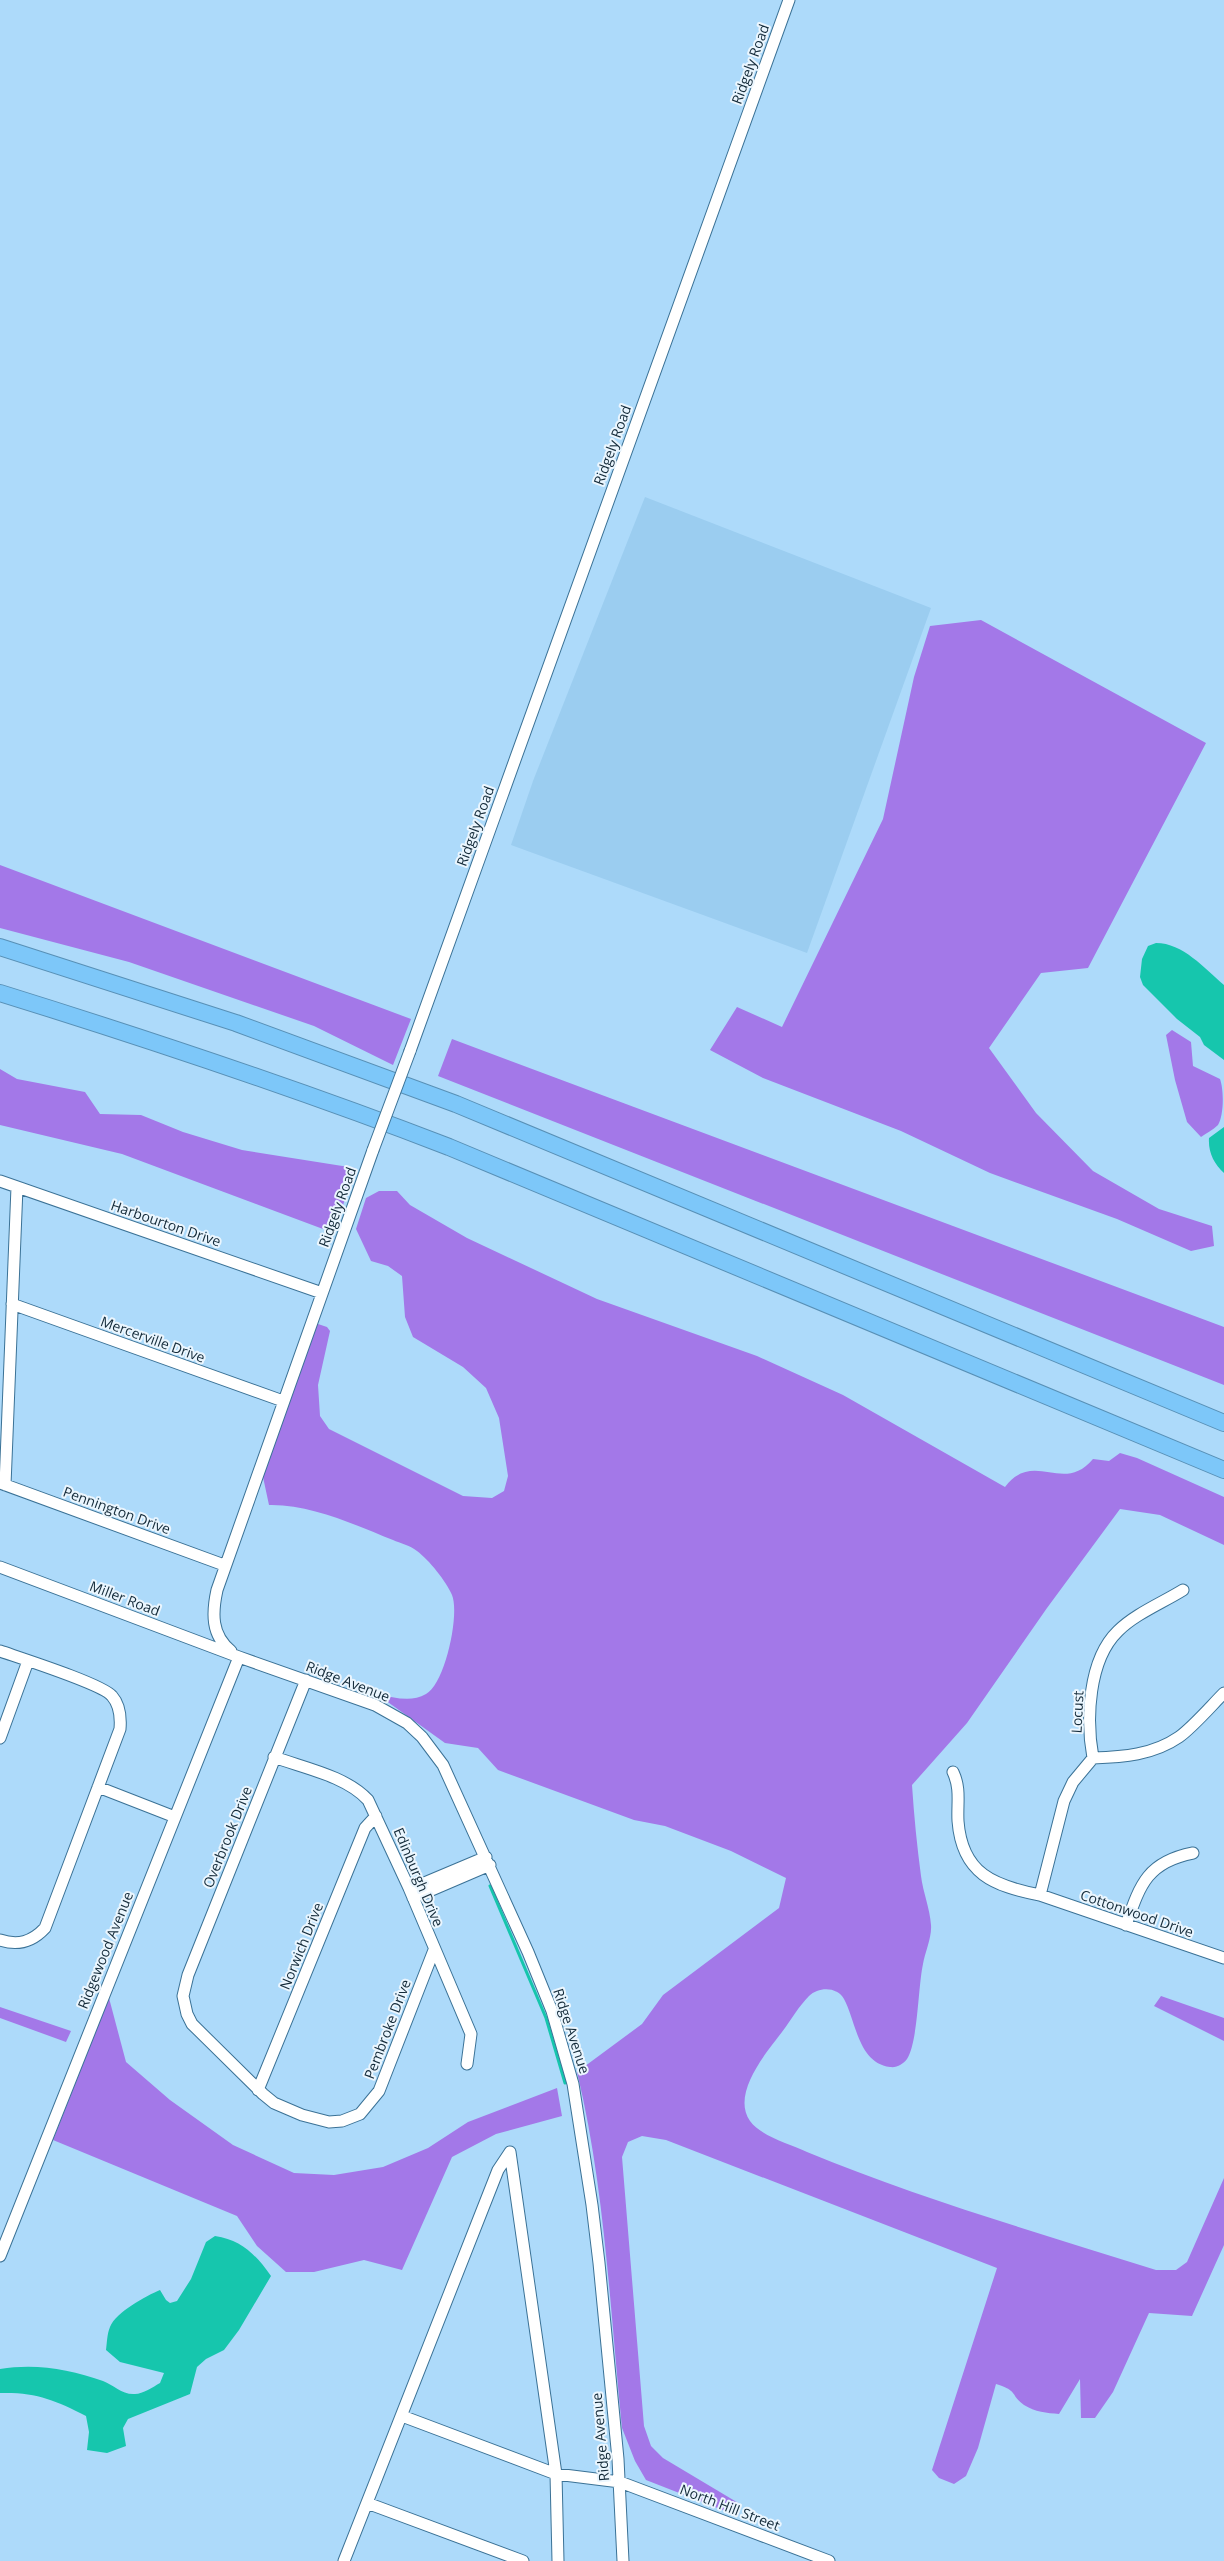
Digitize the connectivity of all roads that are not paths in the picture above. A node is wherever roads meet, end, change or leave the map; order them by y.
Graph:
1 (789, 0) edge
2 (0, 947) edge
3 (0, 993) edge
4 (0, 1182) edge
5 (17, 1187) junction
6 (322, 1293) junction
7 (12, 1304) junction
8 (283, 1401) junction
9 (1224, 1423) edge
10 (1224, 1470) edge
11 (3, 1484) edge
12 (224, 1565) junction
13 (0, 1567) edge
14 (1183, 1590) dead end
15 (0, 1651) edge
16 (239, 1657) junction
17 (28, 1662) junction
18 (306, 1680) junction
19 (1224, 1693) edge
20 (0, 1738) edge
21 (274, 1758) junction
22 (1093, 1758) junction
23 (953, 1772) dead end
24 (98, 1787) junction
25 (376, 1816) junction
26 (175, 1817) junction
27 (1192, 1853) dead end
28 (488, 1861) junction
29 (411, 1893) junction
30 (1040, 1896) junction
31 (1126, 1925) junction
32 (0, 1940) edge
33 (434, 1950) junction
34 (1224, 1958) edge
35 (467, 2064) dead end
36 (258, 2090) junction
37 (0, 2256) edge
38 (402, 2416) junction
39 (556, 2474) junction
40 (620, 2482) junction
41 (367, 2502) junction
42 (344, 2561) edge
43 (523, 2561) edge
44 (558, 2561) edge
45 (623, 2561) edge
46 (829, 2561) edge

1 - 6 street, Ridgely Road, bridge
2 - 9 highway
3 - 10 highway
4 - 5 street, Harbourton Drive
5 - 6 street, Harbourton Drive
5 - 7 street
6 - 8 street, Ridgely Road
7 - 8 street, Mercerville Drive
7 - 11 street
8 - 12 street, Ridgely Road
11 - 12 street, Pennington Drive
12 - 16 street, Ridgely Road
13 - 16 street, Miller Road
14 - 22 street, Locust
15 - 17 street
16 - 18 street, Ridge Avenue
16 - 26 street, Ridgewood Avenue
17 - 20 street
17 - 24 street
18 - 21 street, Overbrook Drive
18 - 28 street, Ridge Avenue
19 - 22 street
21 - 25 street, Edinburgh Drive
21 - 36 street, Overbrook Drive
22 - 30 street
23 - 30 street, Cottonwood Drive
24 - 26 street
24 - 32 street
25 - 29 street, Edinburgh Drive
25 - 36 street, Norwich Drive
26 - 37 street, Ridgewood Avenue
27 - 31 street
28 - 29 street
28 - 40 street, Ridge Avenue
29 - 33 street, Edinburgh Drive
30 - 31 street, Cottonwood Drive
31 - 34 street, Cottonwood Drive
33 - 35 street, Edinburgh Drive
33 - 36 street, Pembroke Drive
38 - 39 street, North Hill Street
38 - 39 street
38 - 41 street
39 - 40 street, North Hill Street
39 - 44 street
40 - 45 street, Ridge Avenue
40 - 46 street, North Hill Street
41 - 42 street
41 - 43 street

